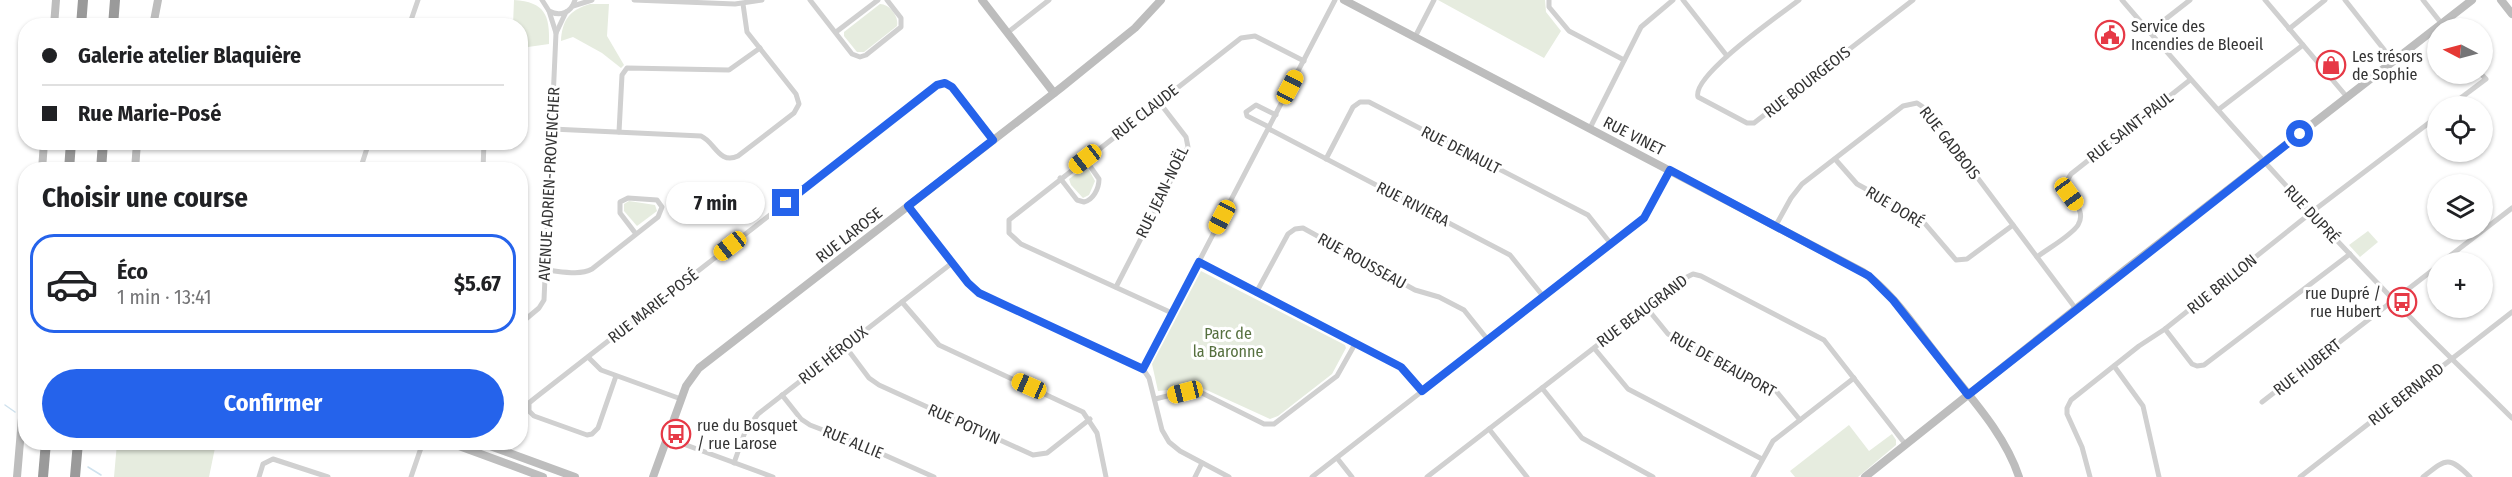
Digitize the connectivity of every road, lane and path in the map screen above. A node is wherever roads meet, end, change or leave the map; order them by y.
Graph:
1 (57, 0) edge
2 (83, 0) edge
3 (158, 0) edge
4 (418, 0) edge
5 (592, 0) edge
6 (634, 0) edge
7 (762, 0) edge
8 (810, 0) edge
9 (878, 0) edge
10 (887, 0) edge
11 (982, 0) edge
12 (1049, 0) edge
13 (1161, 0) edge
14 (1335, 0) edge
15 (1344, 0) edge
16 (1434, 0) edge
17 (1549, 0) edge
18 (1673, 0) edge
19 (1683, 0) edge
20 (1799, 0) edge
21 (1913, 0) edge
22 (2122, 0) edge
23 (2190, 0) edge
24 (2265, 0) edge
25 (2325, 0) edge
26 (2345, 0) edge
27 (2423, 0) edge
28 (2472, 0) edge
29 (2501, 0) edge
30 (115, 1) edge
31 (535, 1) edge
32 (543, 2) edge
33 (574, 3) edge
34 (743, 4) junction
35 (549, 11) junction
36 (567, 12) junction
37 (2512, 14) edge
38 (55, 18) edge
39 (82, 18) edge
40 (114, 18) edge
41 (155, 18) edge
42 (412, 18) edge
43 (2437, 18) edge
44 (2452, 18) edge
45 (2289, 29) junction
46 (836, 32) junction
47 (2149, 32) junction
48 (556, 33) junction
49 (1007, 33) junction
50 (1414, 37) junction
51 (2427, 37) edge
52 (2303, 45) junction
53 (760, 48) junction
54 (1727, 56) junction
55 (1624, 60) junction
56 (1304, 61) junction
57 (2393, 61) junction
58 (2190, 80) junction
59 (2479, 84) edge
60 (1054, 93) junction
61 (2463, 96) edge
62 (2348, 97) junction
63 (1159, 102) junction
64 (2218, 110) junction
65 (1276, 115) junction
66 (2427, 124) edge
67 (1269, 128) junction
68 (1590, 128) junction
69 (552, 129) junction
70 (619, 132) junction
71 (993, 140) junction
72 (1085, 159) junction
73 (1326, 159) junction
74 (1835, 159) junction
75 (2264, 162) junction
76 (1670, 170) junction
77 (1060, 178) junction
78 (908, 206) junction
79 (2512, 208) edge
80 (2311, 213) junction
81 (1776, 225) junction
82 (2013, 225) junction
83 (636, 234) junction
84 (1611, 244) junction
85 (2455, 252) edge
86 (2350, 254) junction
87 (2037, 257) junction
88 (1199, 262) junction
89 (952, 263) junction
90 (545, 270) junction
91 (2427, 274) edge
92 (1116, 286) junction
93 (1256, 292) junction
94 (1543, 296) junction
95 (2393, 300) junction
96 (902, 302) junction
97 (1646, 307) junction
98 (2076, 309) junction
99 (2512, 312) edge
100 (1173, 313) junction
101 (528, 317) edge
102 (2165, 329) junction
103 (1488, 340) junction
104 (1355, 344) junction
105 (845, 346) junction
106 (1594, 348) junction
107 (588, 357) junction
108 (2451, 359) junction
109 (2114, 366) junction
110 (1143, 369) junction
111 (616, 376) junction
112 (1854, 378) junction
113 (1542, 388) junction
114 (1422, 391) junction
115 (782, 395) junction
116 (1968, 395) junction
117 (681, 399) junction
118 (1155, 399) junction
119 (2262, 402) dead end
120 (2512, 407) edge
121 (2506, 412) junction
122 (2512, 418) edge
123 (1090, 419) junction
124 (1800, 420) junction
125 (1489, 429) junction
126 (667, 438) junction
127 (1906, 445) junction
128 (19, 450) edge
129 (45, 450) edge
130 (77, 450) edge
131 (420, 450) edge
132 (470, 450) edge
133 (502, 450) edge
134 (1337, 458) junction
135 (1762, 459) junction
136 (734, 463) junction
137 (1202, 463) junction
138 (1437, 470) junction
139 (17, 477) edge
140 (43, 477) edge
141 (75, 477) edge
142 (259, 477) edge
143 (328, 477) edge
144 (411, 477) edge
145 (543, 477) edge
146 (575, 477) edge
147 (653, 477) edge
148 (773, 477) edge
149 (934, 477) edge
150 (1106, 477) edge
151 (1195, 477) edge
152 (1229, 477) edge
153 (1312, 477) edge
154 (1352, 477) edge
155 (1427, 477) edge
156 (1442, 477) edge
157 (1527, 477) edge
158 (1653, 477) edge
159 (1753, 477) edge
160 (1865, 477) edge
161 (2019, 477) edge
162 (2090, 477) edge
163 (2159, 477) edge
164 (2300, 477) edge
165 (2423, 477) edge
166 (2470, 477) edge

1 - 38 street
2 - 39 highway
3 - 41 street
4 - 42 street
5 - 33 street
6 - 34 street
7 - 34 street
8 - 46 street
9 - 46 street
10 - 46 street
11 - 49 street
12 - 49 street
13 - 60 street, RUE LAROSE
14 - 56 street
15 - 50 street, RUE VINET
16 - 50 street
17 - 55 street
18 - 55 street
19 - 54 street
20 - 54 street
21 - 54 street, RUE BOURGEOIS
22 - 47 street, RUE DUPRÉ
23 - 47 street
24 - 45 street
25 - 45 street
26 - 57 street
27 - 43 street
28 - 44 street
29 - 37 street
30 - 40 highway
31 - 32 street
32 - 35 street
33 - 36 street, AVENUE ADRIEN-PROVENCHER
34 - 53 street
35 - 36 street
35 - 48 street, AVENUE ADRIEN-PROVENCHER
36 - 48 street, AVENUE ADRIEN-PROVENCHER
45 - 52 street
47 - 58 street, RUE DUPRÉ
48 - 69 street, AVENUE ADRIEN-PROVENCHER
49 - 60 street
50 - 68 street, RUE VINET
51 - 57 street
52 - 62 street
52 - 64 street
53 - 70 street
53 - 70 street
55 - 68 street
56 - 63 street, RUE CLAUDE
56 - 65 street
57 - 62 street
58 - 64 street, RUE DUPRÉ
58 - 87 street, RUE SAINT-PAUL
59 - 61 street
60 - 71 street, RUE LAROSE
62 - 75 street
63 - 72 street, RUE CLAUDE
63 - 92 street, RUE JEAN-NOËL
64 - 75 street, RUE DUPRÉ
65 - 67 street
65 - 67 street, RUE RIVIERA
66 - 80 street, RUE BRILLON
67 - 73 street, RUE RIVIERA
67 - 88 street
68 - 76 street, RUE VINET
69 - 70 street
69 - 90 street, AVENUE ADRIEN-PROVENCHER
71 - 78 street, RUE LAROSE
71 - 107 street, RUE MARIE-POSÉ
72 - 77 street, RUE CLAUDE
72 - 77 street
73 - 84 street, RUE DENAULT
73 - 94 street, RUE RIVIERA
74 - 81 street, RUE GADBOIS
74 - 82 street, RUE DORÉ
74 - 82 street, RUE GADBOIS
75 - 80 street, RUE DUPRÉ
75 - 98 street
76 - 81 street, RUE VINET
76 - 84 street
77 - 92 street, RUE CLAUDE
78 - 89 street
78 - 117 street, RUE LAROSE
79 - 85 street
80 - 86 street, RUE DUPRÉ
80 - 102 street, RUE BRILLON
81 - 116 street, RUE VINET
82 - 87 street, RUE GADBOIS
83 - 83 street
83 - 90 street
84 - 94 street
86 - 95 street, RUE DUPRÉ
86 - 102 street
87 - 98 street, RUE GADBOIS
88 - 93 street
88 - 100 street
89 - 96 street, RUE HÉROUX
89 - 110 street
90 - 101 street, AVENUE ADRIEN-PROVENCHER
91 - 95 street, RUE HUBERT
92 - 100 street, RUE CLAUDE
93 - 103 street, RUE ROUSSEAU
93 - 104 street
94 - 103 street
95 - 108 street, RUE DUPRÉ
95 - 119 street, RUE HUBERT
96 - 105 street, RUE HÉROUX
96 - 123 street
97 - 106 street, RUE BEAUGRAND
97 - 112 street, RUE BEAUGRAND
97 - 124 street, RUE DE BEAUPORT
98 - 116 street
99 - 108 street, RUE BERNARD
100 - 110 street
102 - 109 street, RUE BRILLON
103 - 114 street
104 - 114 street
104 - 118 street
105 - 115 street, RUE HÉROUX
105 - 123 street, RUE POTVIN
106 - 113 street, RUE BEAUGRAND
106 - 135 street
107 - 111 street
107 - 111 street, RUE MARIE-POSÉ
108 - 121 street, RUE DUPRÉ
108 - 164 street, RUE BERNARD
109 - 162 street, RUE BRILLON
109 - 163 street
110 - 118 street
111 - 117 street
112 - 124 street
112 - 127 street, RUE BEAUGRAND
113 - 125 street, RUE BEAUGRAND
113 - 158 street
114 - 134 street
115 - 136 street, RUE HÉROUX
115 - 149 street, RUE ALLIE
116 - 127 street
116 - 161 street, RUE VINET
117 - 126 street, RUE LAROSE
118 - 137 street
120 - 121 street
121 - 122 street, RUE DUPRÉ
123 - 150 street
124 - 135 street
125 - 138 street, RUE BEAUGRAND
125 - 157 street
126 - 136 street
126 - 147 street, RUE LAROSE
127 - 160 street
128 - 139 street
129 - 140 highway
130 - 141 highway
131 - 144 street
132 - 145 street
133 - 146 street
134 - 153 street
134 - 154 street
135 - 159 street
136 - 148 street
137 - 151 street
137 - 152 street
138 - 155 street, RUE BEAUGRAND
138 - 156 street
142 - 143 street
165 - 166 street

